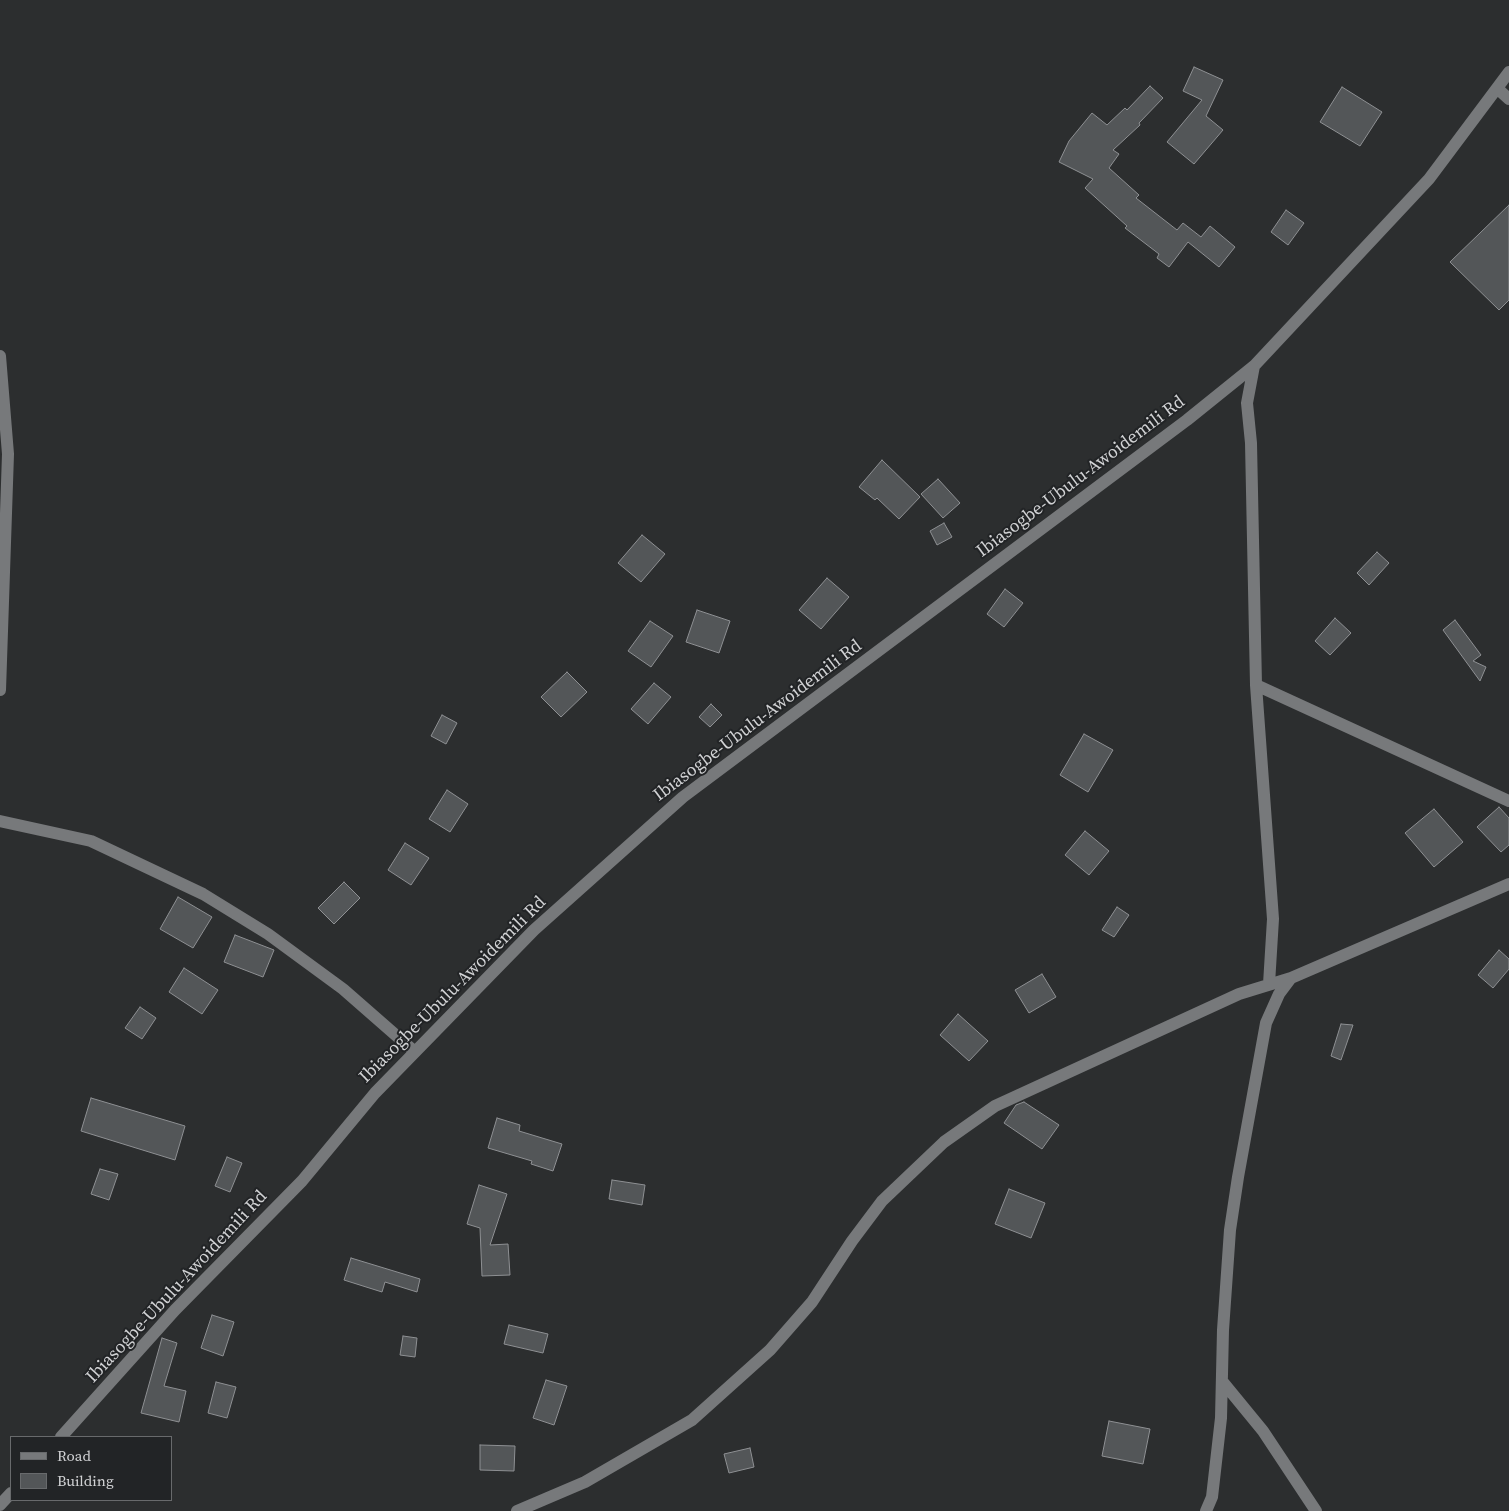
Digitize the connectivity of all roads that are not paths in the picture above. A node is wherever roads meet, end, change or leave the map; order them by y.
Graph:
1 (1509, 72) edge
2 (1498, 89) junction
3 (1509, 99) edge
4 (0, 356) edge
5 (1254, 366) junction
6 (1256, 685) junction
7 (0, 690) edge
8 (1509, 801) edge
9 (0, 820) edge
10 (1509, 884) edge
11 (1291, 978) junction
12 (1269, 984) junction
13 (415, 1052) junction
14 (1222, 1381) junction
15 (62, 1436) edge
16 (10, 1494) edge
17 (0, 1505) edge
18 (517, 1511) edge
19 (1206, 1511) edge
20 (1316, 1511) edge

1 - 2 street, Ibiasogbe-Ubulu-Awoidemili Rd
2 - 3 street
2 - 5 street, Ibiasogbe-Ubulu-Awoidemili Rd
4 - 7 street
5 - 6 street
5 - 13 street, Ibiasogbe-Ubulu-Awoidemili Rd
6 - 8 street
6 - 12 street
9 - 13 street
10 - 11 street
11 - 12 street
11 - 14 street
12 - 18 street
13 - 15 street, Ibiasogbe-Ubulu-Awoidemili Rd
14 - 19 street
14 - 20 street
16 - 17 street

